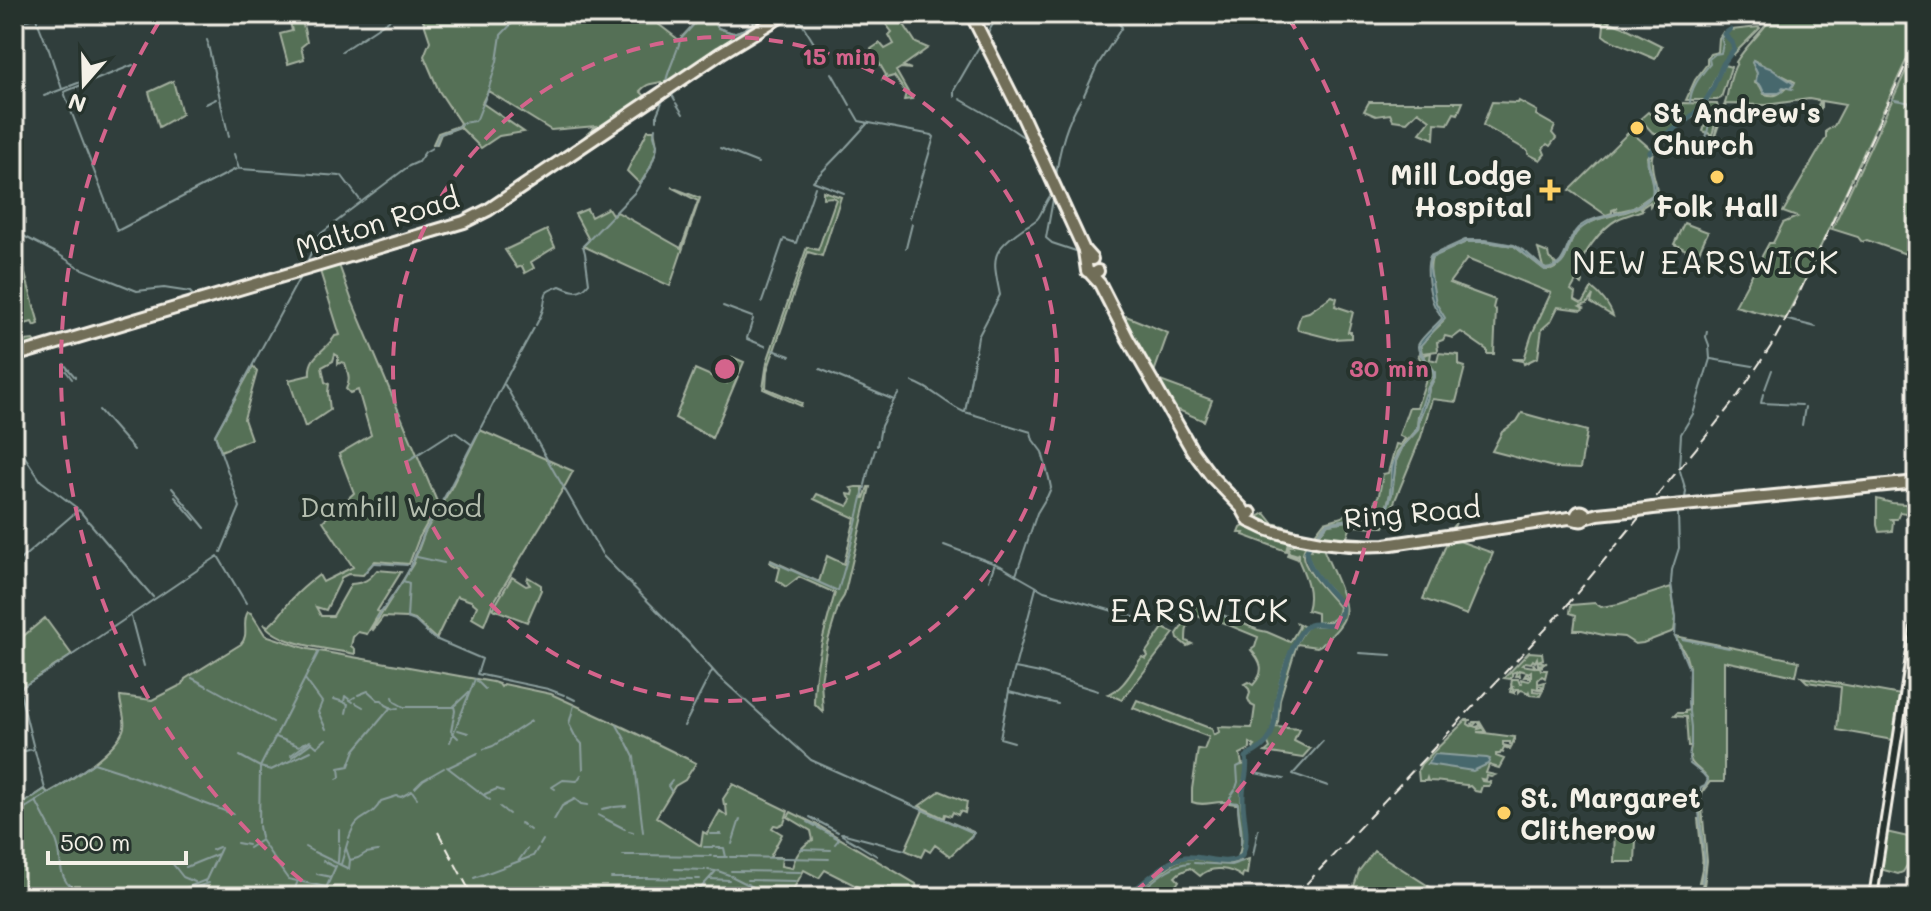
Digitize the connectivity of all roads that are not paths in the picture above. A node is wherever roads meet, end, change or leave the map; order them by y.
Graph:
1 (779, 14) edge
2 (785, 14) edge
3 (971, 14) edge
4 (758, 30) junction
5 (14, 356) edge
6 (1917, 482) edge
7 (1917, 612) edge
8 (1873, 897) edge

1 - 4 highway, Malton Road
2 - 4 highway, Malton Road
3 - 6 highway, Ring Road, bridge
4 - 5 highway, Malton Road
7 - 8 main road

